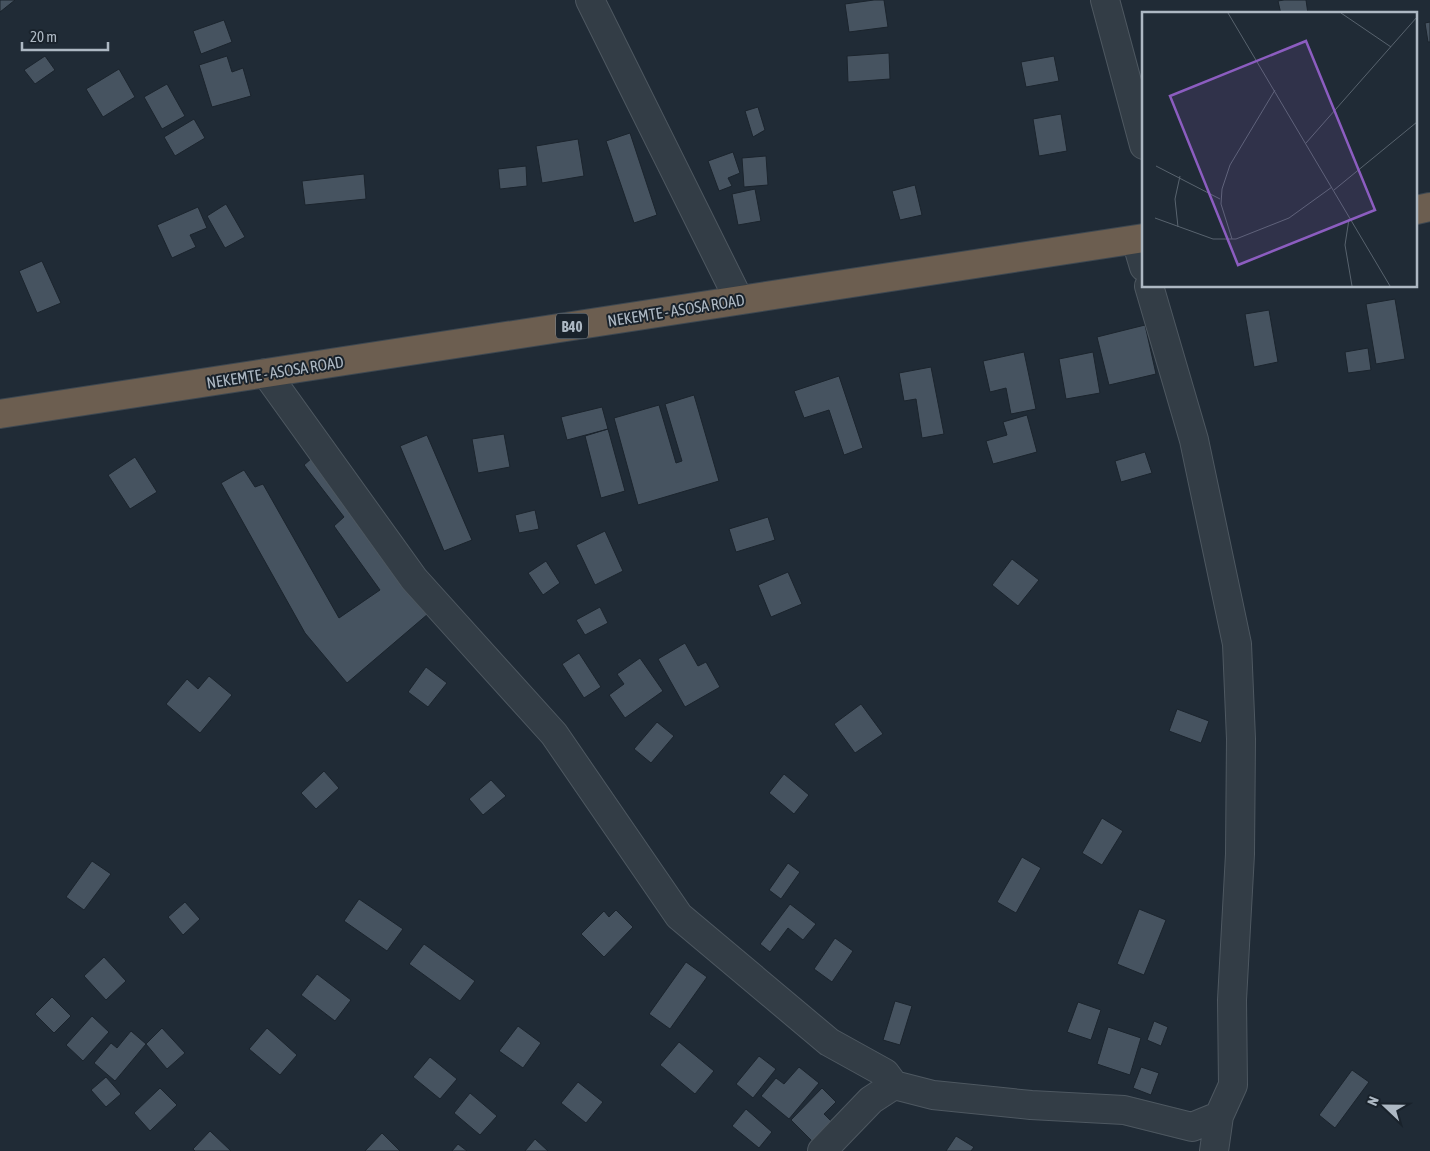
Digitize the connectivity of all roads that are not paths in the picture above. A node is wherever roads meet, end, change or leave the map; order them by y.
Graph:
1 (590, 0) edge
2 (1105, 0) edge
3 (1142, 138) edge
4 (1140, 239) edge
5 (1142, 253) edge
6 (1150, 288) edge
7 (739, 300) junction
8 (266, 373) junction
9 (0, 414) edge
10 (894, 1085) junction
11 (1219, 1116) junction
12 (822, 1151) edge
13 (1214, 1151) edge

1 - 7 street
2 - 3 street
4 - 5 street
4 - 7 highway, NEKEMTE - ASOSA ROAD / B40
6 - 11 street
7 - 8 highway, NEKEMTE - ASOSA ROAD / B40
8 - 9 highway, NEKEMTE - ASOSA ROAD / B40
8 - 10 street
10 - 11 street
10 - 12 street
11 - 13 street

